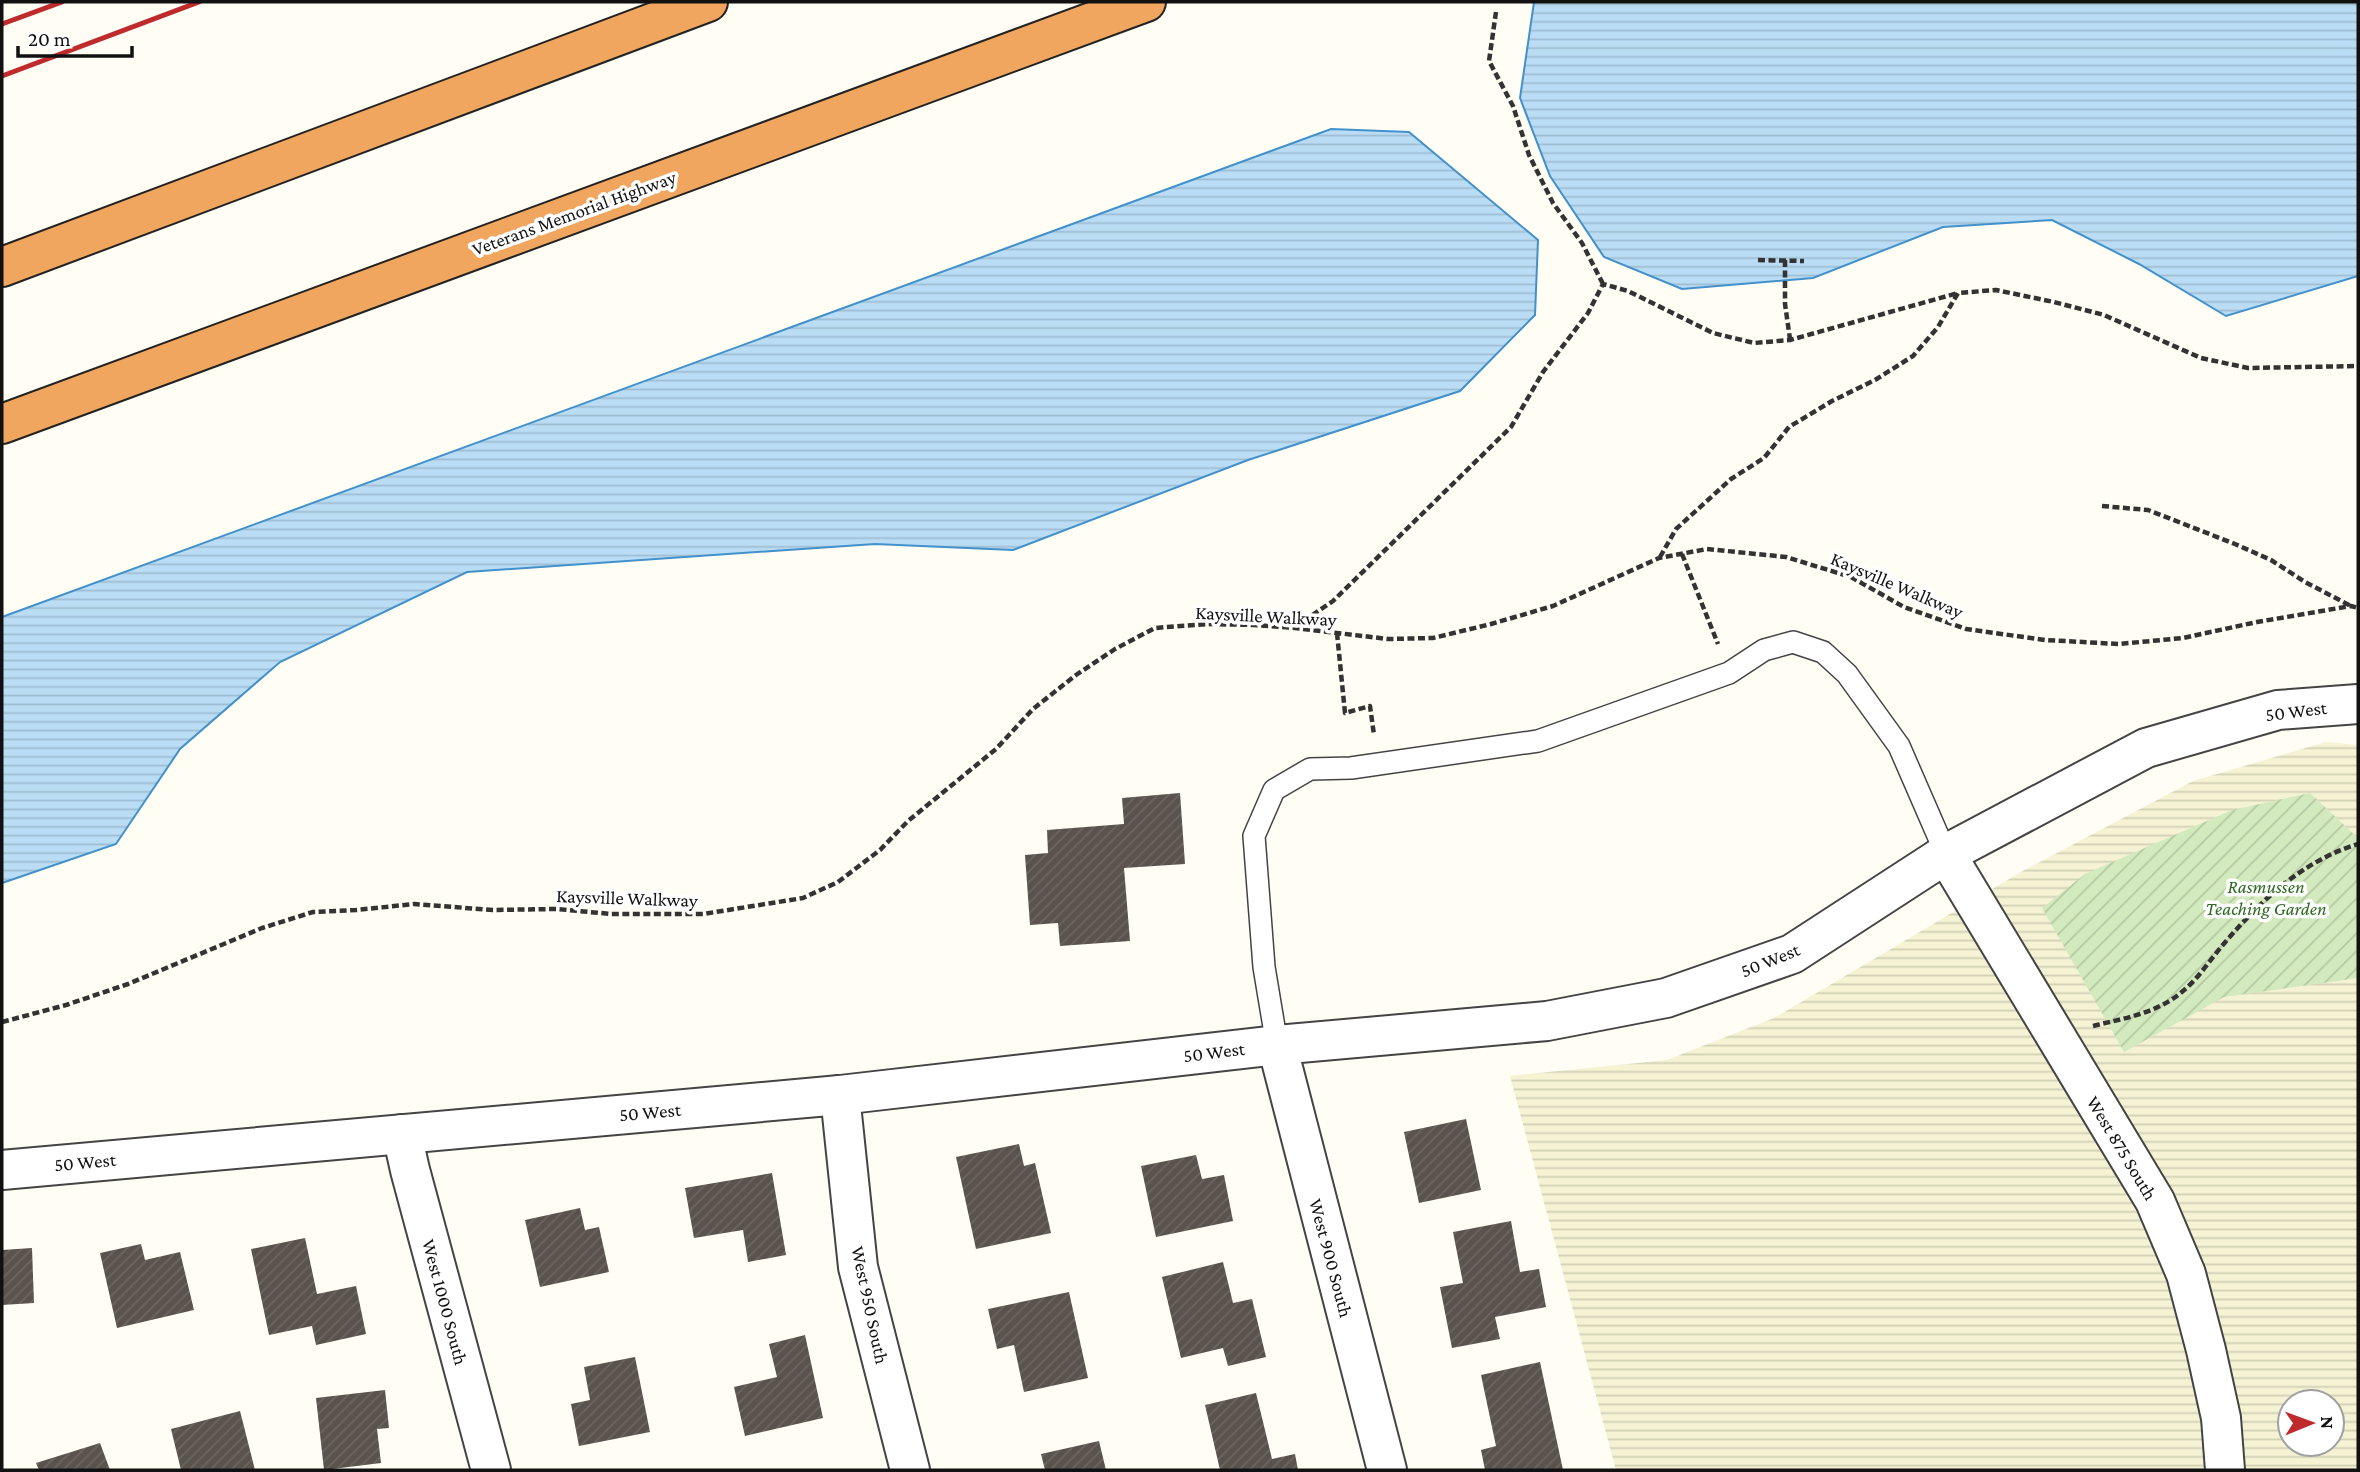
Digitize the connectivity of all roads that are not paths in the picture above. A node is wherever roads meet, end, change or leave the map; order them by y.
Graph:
1 (708, 2) edge
2 (1146, 2) edge
3 (2, 267) edge
4 (2, 425) edge
5 (2358, 704) edge
6 (1946, 854) junction
7 (1278, 1045) junction
8 (840, 1096) junction
9 (402, 1134) junction
10 (2, 1170) edge
11 (491, 1470) edge
12 (909, 1470) edge
13 (1387, 1470) edge
14 (2225, 1470) edge

1 - 3 highway
2 - 4 highway, Veterans Memorial Highway
5 - 6 street, 50 West
6 - 7 street, 50 West
6 - 7 lane
6 - 14 street, West 875 South
7 - 8 street, 50 West
7 - 13 street, West 900 South
8 - 9 street, 50 West
8 - 12 street, West 950 South
9 - 10 street, 50 West
9 - 11 street, West 1000 South

